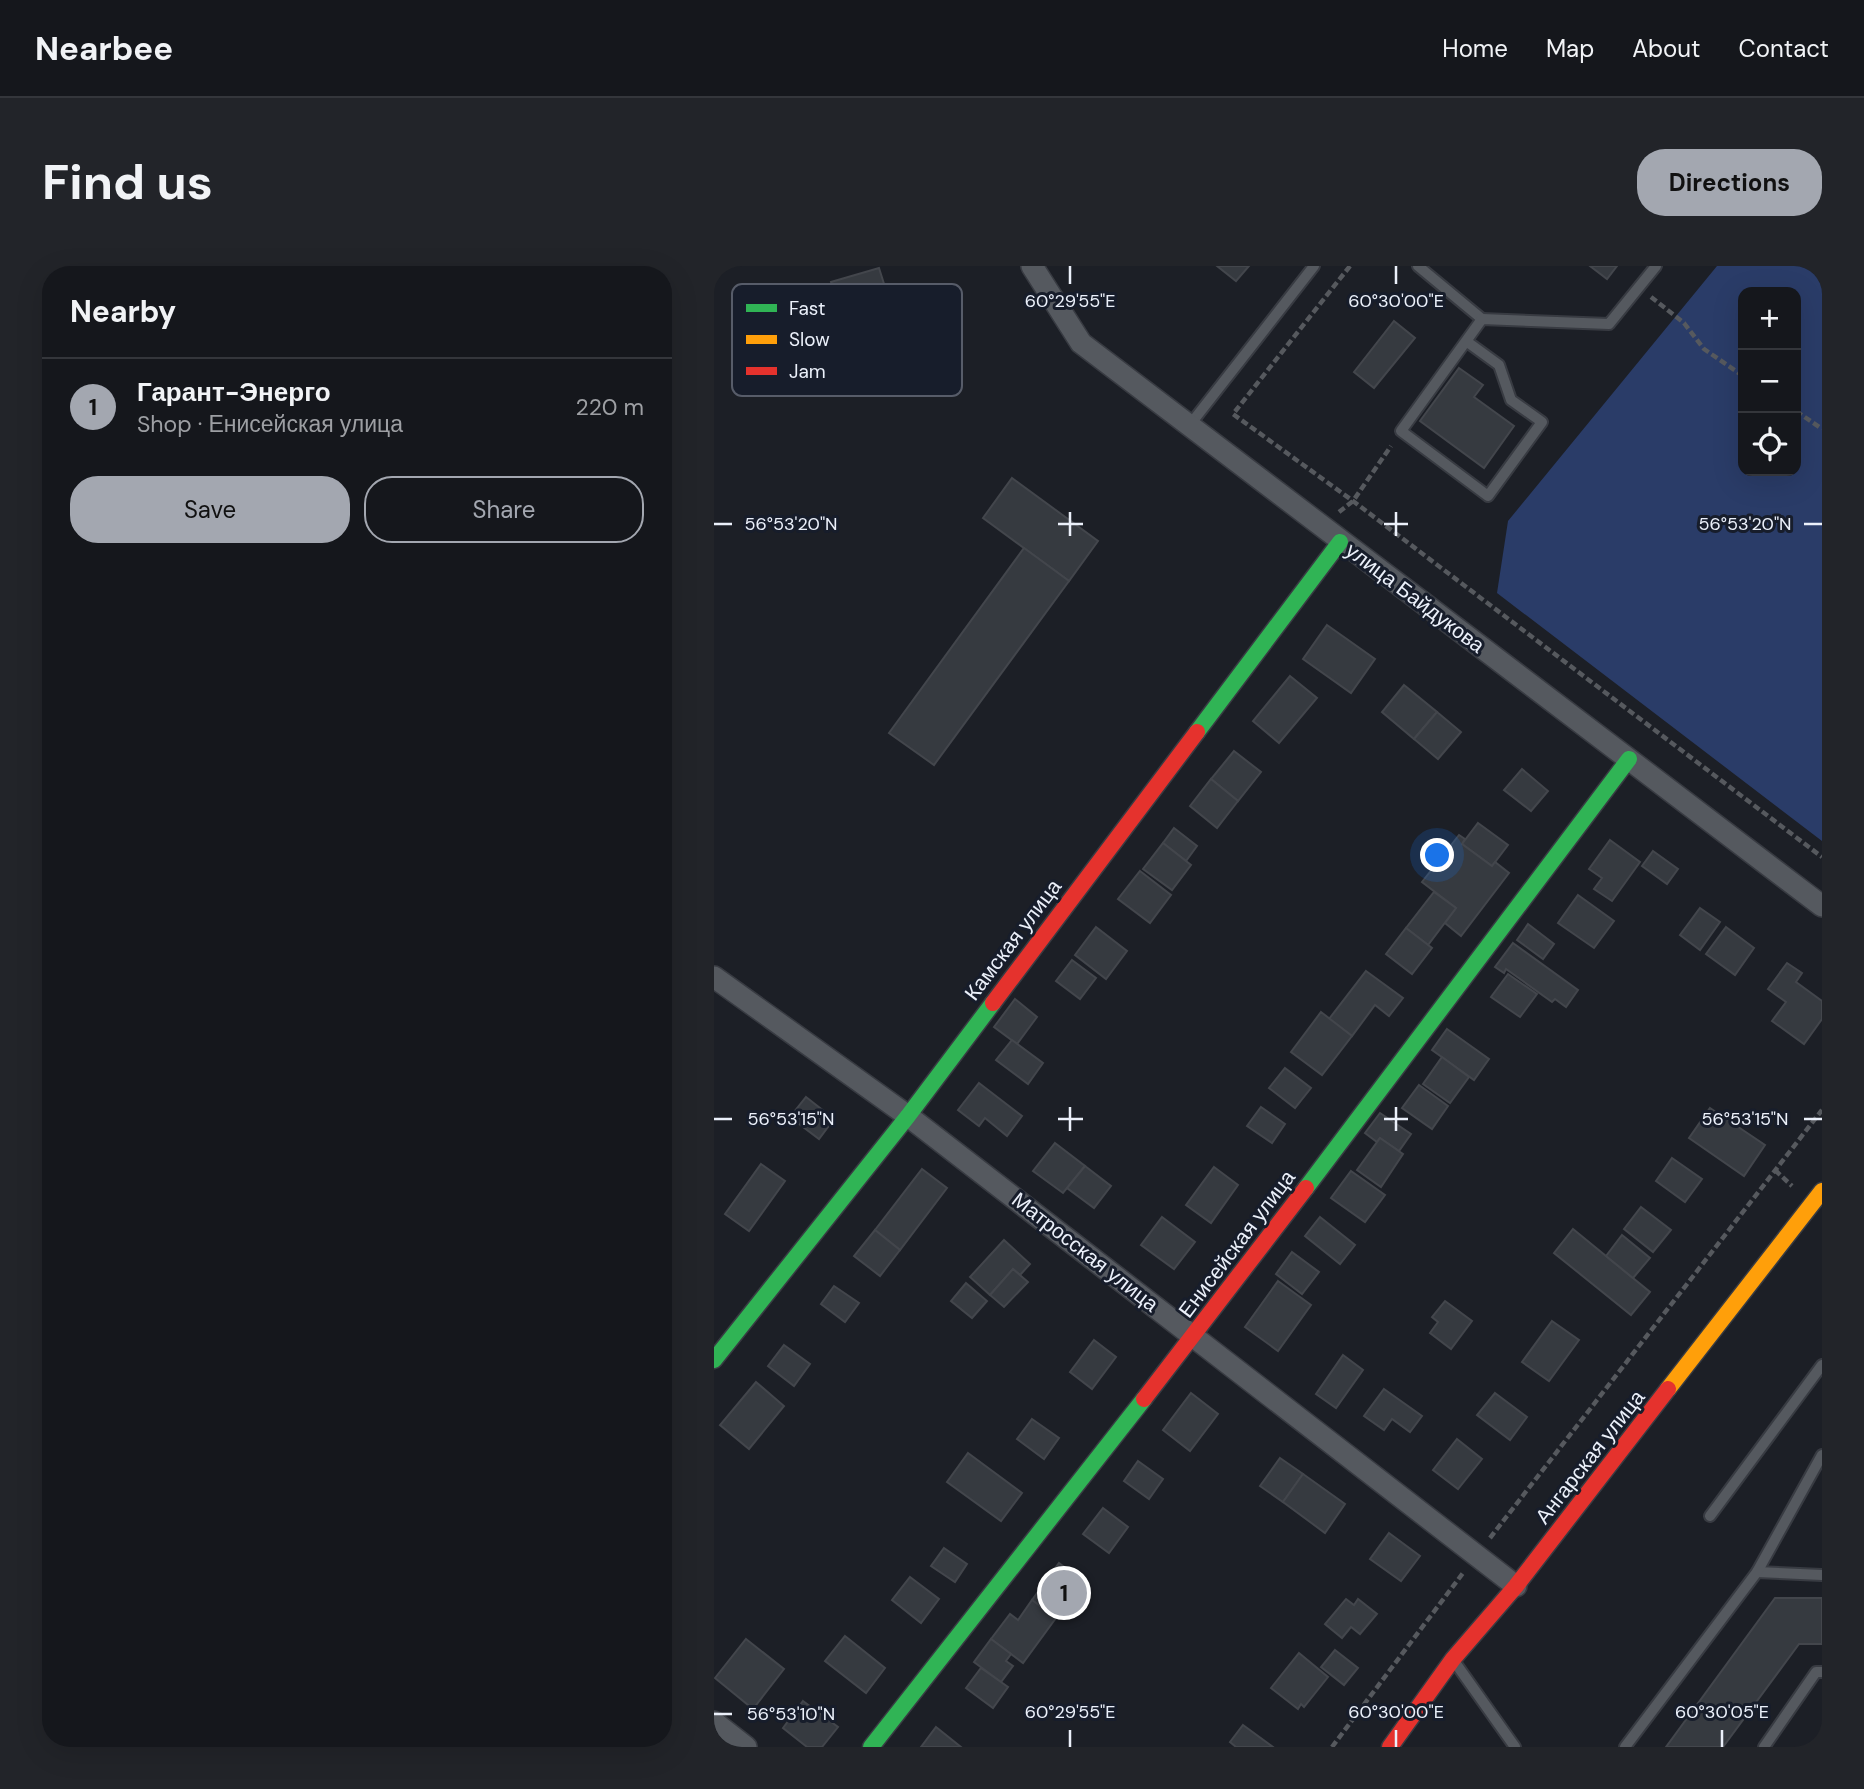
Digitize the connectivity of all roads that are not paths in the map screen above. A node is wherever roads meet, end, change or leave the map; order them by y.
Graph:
1 (1032, 266) edge
2 (1314, 266) edge
3 (1418, 266) edge
4 (1656, 266) edge
5 (1482, 318) junction
6 (1466, 341) junction
7 (1189, 426) junction
8 (1340, 542) junction
9 (1629, 759) junction
10 (1822, 906) edge
11 (714, 977) edge
12 (908, 1116) junction
13 (1818, 1203) edge
14 (1194, 1336) junction
15 (714, 1360) edge
16 (1822, 1365) edge
17 (1811, 1379) junction
18 (1822, 1388) edge
19 (1822, 1455) edge
20 (1710, 1516) dead end
21 (1757, 1572) junction
22 (1822, 1574) edge
23 (1516, 1586) junction
24 (1453, 1659) junction
25 (1822, 1672) edge
26 (714, 1722) edge
27 (746, 1747) edge
28 (872, 1747) edge
29 (1390, 1747) edge
30 (1515, 1747) edge
31 (1625, 1747) edge
32 (1764, 1747) edge

1 - 7 street, улица Байдукова
2 - 7 lane
3 - 5 lane
4 - 5 lane
5 - 6 lane
6 - 6 lane
7 - 8 street, улица Байдукова
8 - 9 street, улица Байдукова
8 - 12 street, Камская улица
9 - 10 street, улица Байдукова
9 - 14 street, Енисейская улица
11 - 12 street, Матросская улица
12 - 14 street, Матросская улица
12 - 15 street, Камская улица
13 - 23 street, Ангарская улица
14 - 23 street, Матросская улица
14 - 28 street, Енисейская улица
16 - 17 lane
17 - 18 lane
17 - 20 lane
19 - 21 lane
21 - 22 lane
21 - 31 lane
23 - 24 street, Ангарская улица
24 - 29 street, Ангарская улица
24 - 30 lane
25 - 32 lane
26 - 27 street

